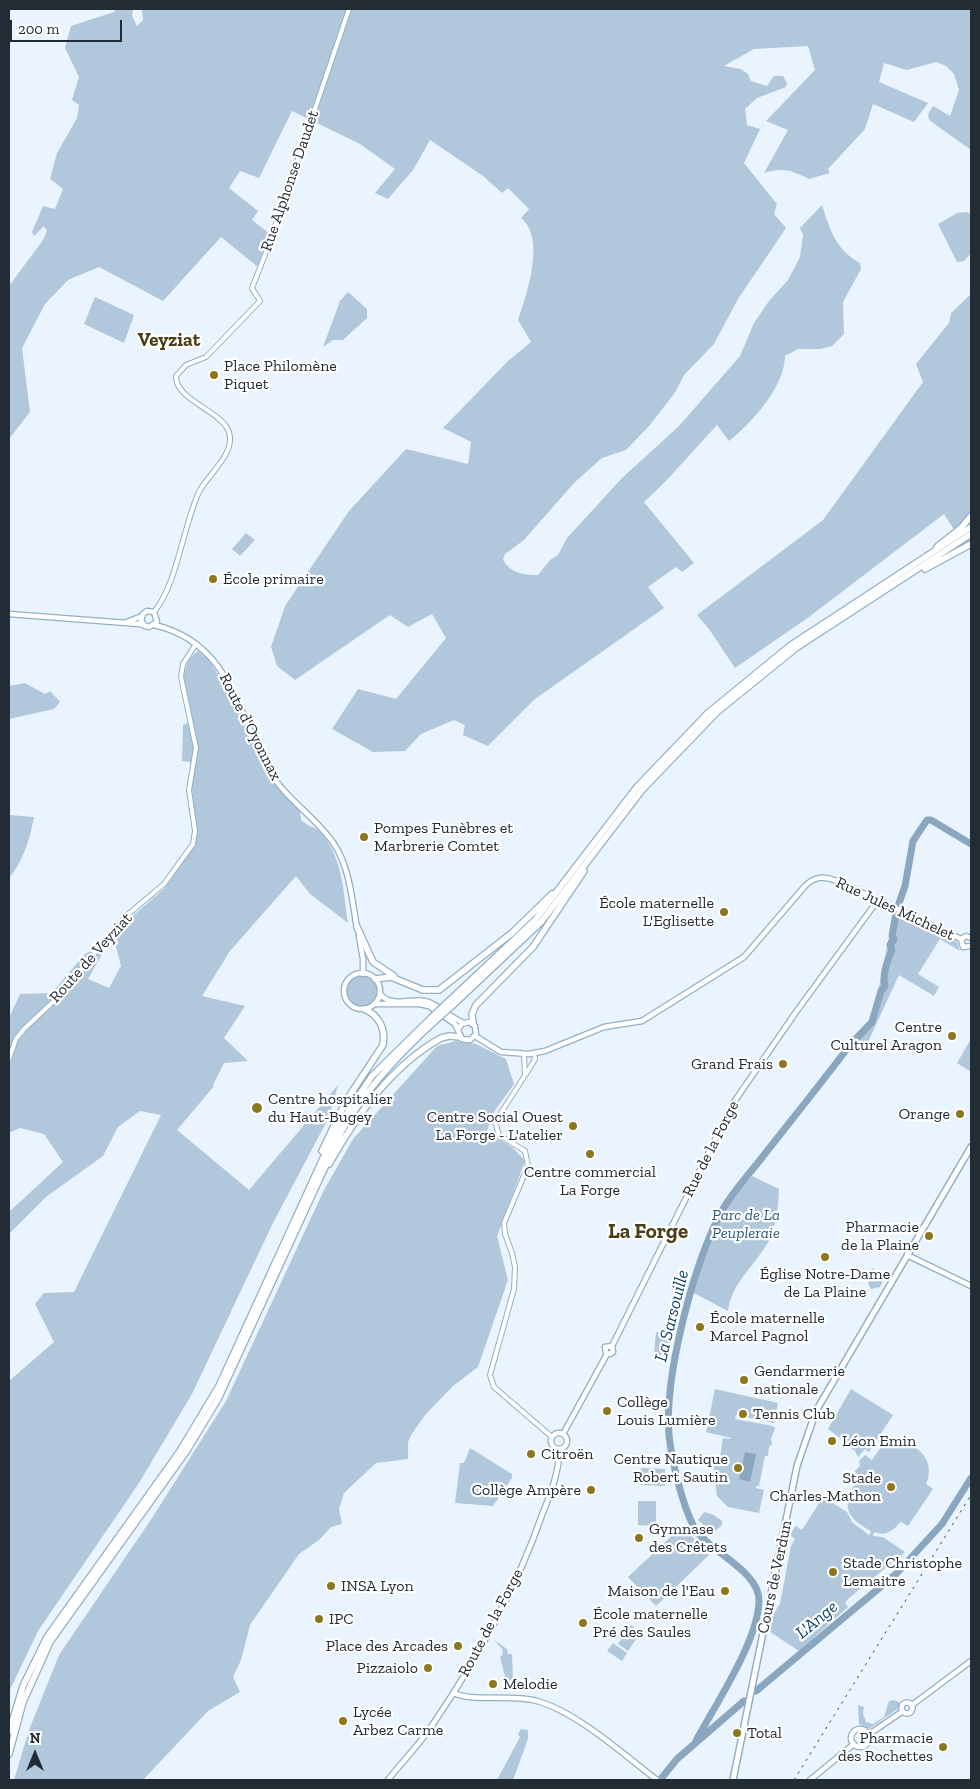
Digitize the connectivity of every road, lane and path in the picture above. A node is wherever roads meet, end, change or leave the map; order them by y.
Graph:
1 (349, 9) edge
2 (971, 516) edge
3 (971, 528) edge
4 (971, 534) edge
5 (971, 544) edge
6 (886, 587) junction
7 (154, 612) junction
8 (9, 614) edge
9 (142, 616) junction
10 (157, 617) junction
11 (123, 624) junction
12 (154, 625) junction
13 (145, 626) junction
14 (173, 631) junction
15 (196, 644) junction
16 (616, 822) junction
17 (571, 875) junction
18 (878, 900) junction
19 (357, 927) junction
20 (971, 938) edge
21 (961, 939) junction
22 (971, 946) edge
23 (363, 974) junction
24 (374, 979) junction
25 (406, 984) junction
26 (380, 994) junction
27 (374, 1004) junction
28 (450, 1004) junction
29 (364, 1009) junction
30 (433, 1019) junction
31 (464, 1023) junction
32 (473, 1024) junction
33 (458, 1029) junction
34 (475, 1036) junction
35 (460, 1037) junction
36 (534, 1053) junction
37 (524, 1055) junction
38 (9, 1060) edge
39 (524, 1076) junction
40 (971, 1147) edge
41 (312, 1194) junction
42 (300, 1206) junction
43 (907, 1255) junction
44 (971, 1286) edge
45 (563, 1434) junction
46 (552, 1437) junction
47 (559, 1449) junction
48 (971, 1662) edge
49 (454, 1693) junction
50 (912, 1705) junction
51 (903, 1711) junction
52 (9, 1732) edge
53 (868, 1735) junction
54 (854, 1744) junction
55 (9, 1754) edge
56 (388, 1780) edge
57 (658, 1780) edge
58 (733, 1780) edge
59 (810, 1780) edge

1 - 7 street, Rue Alphonse Daudet
2 - 6 highway
3 - 6 highway
4 - 6 highway
5 - 6 highway
6 - 16 highway
6 - 17 highway
7 - 9 main road
7 - 10 main road
8 - 11 main road
9 - 11 main road
9 - 13 main road
10 - 12 main road
10 - 14 main road
11 - 13 main road
12 - 13 main road
12 - 14 main road
14 - 15 main road, Route d'Oyonnax
15 - 19 main road, Route d'Oyonnax
15 - 38 street, Route de Veyziat
16 - 28 highway
16 - 32 highway
17 - 25 highway
17 - 28 highway
18 - 21 main road, Rue Jules Michelet
18 - 36 main road, Rue Jules Michelet
18 - 45 main road, Rue de la Forge
19 - 23 main road, Route d'Oyonnax
19 - 25 highway
20 - 21 main road
21 - 22 main road, Rue Jules Michelet
23 - 24 main road
23 - 29 main road
24 - 25 highway
24 - 26 main road
26 - 27 main road
26 - 31 main road
27 - 29 main road
27 - 33 main road
28 - 30 highway, bridge
29 - 42 highway
30 - 41 highway
30 - 42 highway
31 - 32 main road
31 - 33 main road
32 - 34 main road
33 - 35 main road
34 - 35 main road
34 - 37 main road, Rue Jules Michelet
35 - 41 highway
36 - 37 main road, Rue Jules Michelet
36 - 39 street
37 - 39 street
39 - 46 street
40 - 43 main road, Cours de Verdun
41 - 55 highway
42 - 52 highway
43 - 44 main road
43 - 58 main road, Cours de Verdun
45 - 46 main road
45 - 47 main road
46 - 47 main road
47 - 49 main road, Route de la Forge
48 - 50 main road
49 - 56 main road, Route de la Forge
49 - 57 main road
50 - 51 main road
50 - 51 main road
51 - 53 main road
53 - 54 main road
53 - 54 main road
54 - 59 main road

